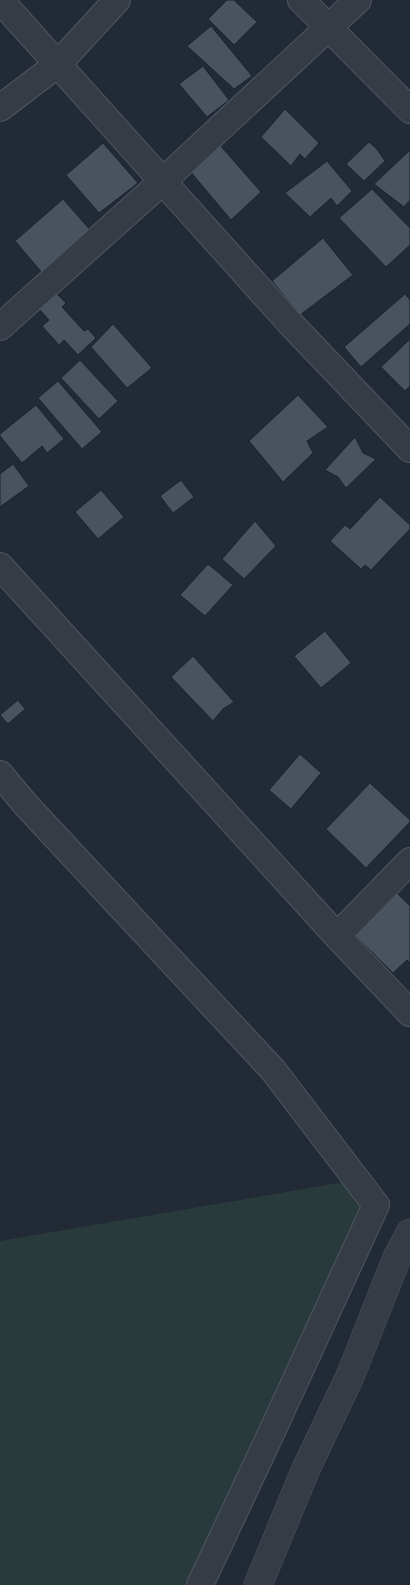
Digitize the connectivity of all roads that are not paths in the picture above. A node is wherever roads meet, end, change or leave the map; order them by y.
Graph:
1 (0, 0) edge
2 (117, 0) edge
3 (301, 0) edge
4 (358, 0) edge
5 (328, 29) junction
6 (58, 64) junction
7 (0, 108) edge
8 (410, 110) edge
9 (163, 182) junction
10 (0, 327) edge
11 (409, 447) edge
12 (0, 566) edge
13 (0, 774) edge
14 (410, 861) edge
15 (337, 936) junction
16 (410, 1013) edge
17 (410, 1233) edge
18 (200, 1585) edge
19 (258, 1585) edge

1 - 6 street
2 - 6 street
3 - 5 street
4 - 5 street
5 - 8 street
5 - 9 street
6 - 7 street
6 - 9 street
9 - 10 street
9 - 11 street
12 - 15 street
13 - 18 street
14 - 15 street
15 - 16 street
17 - 19 street

